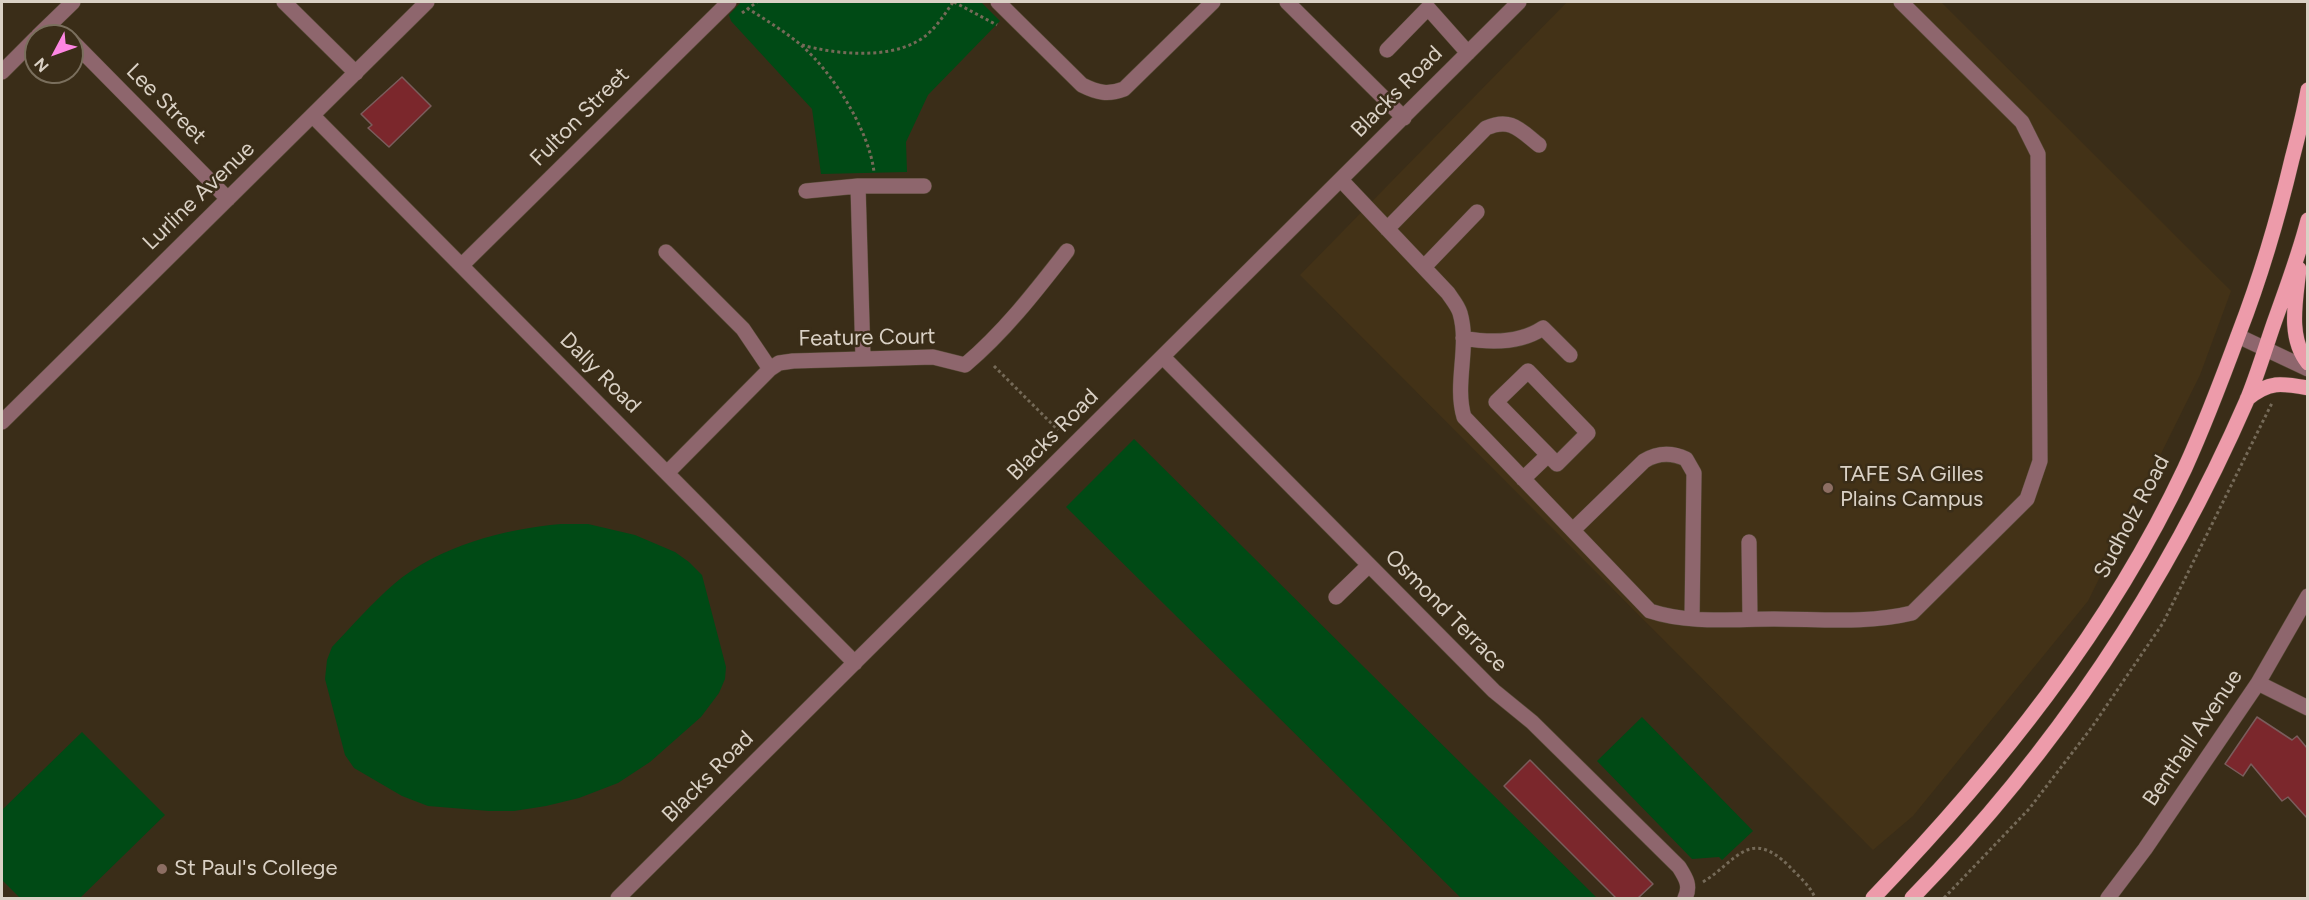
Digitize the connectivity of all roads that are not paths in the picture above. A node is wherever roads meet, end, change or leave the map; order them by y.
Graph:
1 (73, 2) edge
2 (284, 2) edge
3 (427, 2) edge
4 (729, 2) edge
5 (998, 2) edge
6 (1213, 2) edge
7 (1287, 2) edge
8 (1519, 2) edge
9 (1901, 2) edge
10 (53, 22) edge
11 (24, 50) edge
12 (1387, 50) dead end
13 (84, 53) edge
14 (1468, 53) junction
15 (2, 72) edge
16 (356, 73) junction
17 (2307, 90) edge
18 (314, 116) junction
19 (1404, 118) junction
20 (1539, 145) dead end
21 (1341, 180) junction
22 (858, 186) junction
23 (924, 186) dead end
24 (806, 191) dead end
25 (228, 199) junction
26 (1478, 212) dead end
27 (2307, 220) edge
28 (1387, 229) junction
29 (2301, 248) junction
30 (1067, 251) dead end
31 (666, 252) dead end
32 (462, 265) junction
33 (1424, 267) junction
34 (2238, 336) junction
35 (1463, 338) junction
36 (2265, 349) junction
37 (1570, 355) dead end
38 (1163, 357) junction
39 (863, 358) junction
40 (2307, 363) edge
41 (770, 369) junction
42 (2307, 369) edge
43 (2307, 387) edge
44 (2247, 399) junction
45 (2, 422) edge
46 (1548, 455) junction
47 (667, 473) junction
48 (1523, 479) junction
49 (1573, 531) junction
50 (1749, 543) dead end
51 (1368, 566) junction
52 (2307, 596) edge
53 (1336, 597) dead end
54 (1692, 618) junction
55 (1750, 619) junction
56 (855, 663) junction
57 (2258, 683) junction
58 (2307, 708) edge
59 (618, 898) edge
60 (1685, 898) edge
61 (1873, 898) edge
62 (1912, 898) edge
63 (2108, 898) edge

1 - 10 street
2 - 16 street
3 - 16 street, Lurline Avenue
4 - 32 street, Fulton Street
5 - 6 street
7 - 19 street
8 - 14 street, Blacks Road
9 - 55 street
11 - 15 street
12 - 14 street
13 - 25 street, Lee Street
14 - 19 street, Blacks Road
16 - 18 street, Lurline Avenue
17 - 34 main road, Sudholz Road
18 - 25 street, Lurline Avenue
18 - 32 street, Dally Road
19 - 21 street, Blacks Road
20 - 28 street
21 - 28 street
21 - 38 street, Blacks Road
22 - 23 street
22 - 24 street
22 - 39 street
25 - 45 street, Lurline Avenue
26 - 33 street
27 - 29 main road
28 - 33 street
29 - 36 main road
29 - 40 main road
30 - 39 street, Feature Court
31 - 41 street, Feature Court
32 - 47 street, Dally Road
33 - 35 street
34 - 36 street
34 - 61 main road, Sudholz Road
35 - 37 street
35 - 48 street
36 - 42 street
36 - 44 main road
38 - 51 street, Osmond Terrace
38 - 56 street, Blacks Road
39 - 41 street, Feature Court
41 - 47 street, Feature Court
43 - 44 main road
44 - 62 main road
46 - 46 street
46 - 48 street
47 - 56 street, Dally Road
48 - 49 street
49 - 54 street
49 - 54 street
50 - 55 street
51 - 53 street
51 - 60 street, Osmond Terrace
52 - 57 street, Benthall Avenue
54 - 55 street
56 - 59 street, Blacks Road
57 - 58 street
57 - 63 street, Benthall Avenue

